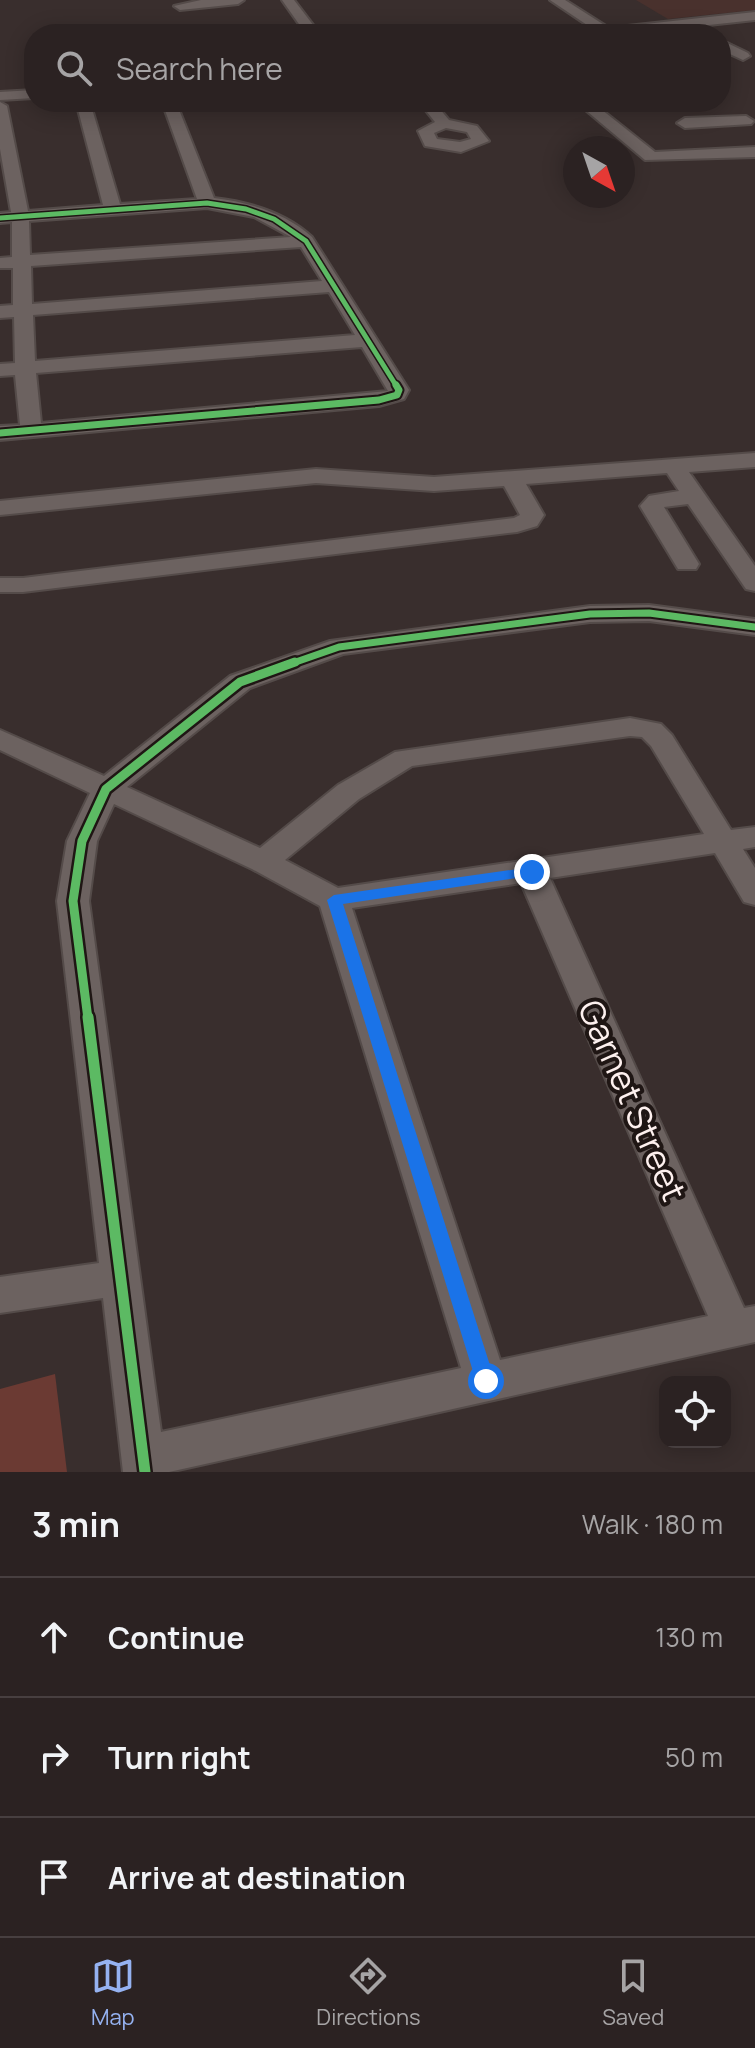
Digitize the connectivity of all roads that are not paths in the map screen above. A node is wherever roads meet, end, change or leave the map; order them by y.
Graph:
1 (238, 0) edge
2 (288, 0) edge
3 (556, 0) edge
4 (228, 1) edge
5 (180, 6) dead end
6 (755, 9) edge
7 (705, 14) junction
8 (243, 19) dead end
9 (750, 21) edge
10 (306, 24) edge
11 (596, 24) edge
12 (696, 24) edge
13 (728, 24) edge
14 (731, 49) edge
15 (743, 56) dead end
16 (24, 95) edge
17 (0, 96) edge
18 (0, 106) edge
19 (731, 110) edge
20 (86, 112) edge
21 (173, 112) edge
22 (435, 112) edge
23 (595, 112) edge
24 (751, 120) edge
25 (444, 123) dead end
26 (685, 123) dead end
27 (755, 152) edge
28 (207, 203) junction
29 (113, 210) junction
30 (10, 217) edge
31 (306, 241) junction
32 (23, 261) junction
33 (0, 263) edge
34 (336, 286) junction
35 (24, 310) junction
36 (0, 312) edge
37 (369, 340) junction
38 (25, 368) junction
39 (0, 370) edge
40 (31, 429) junction
41 (0, 433) edge
42 (755, 460) edge
43 (674, 467) junction
44 (511, 477) junction
45 (694, 496) junction
46 (0, 508) edge
47 (755, 541) edge
48 (728, 543) junction
49 (687, 564) dead end
50 (755, 584) edge
51 (0, 585) edge
52 (755, 627) edge
53 (0, 739) edge
54 (106, 789) junction
55 (740, 840) edge
56 (263, 862) junction
57 (532, 872) junction
58 (755, 894) edge
59 (334, 900) junction
60 (119, 1278) junction
61 (0, 1295) edge
62 (744, 1326) edge
63 (486, 1381) junction
64 (144, 1465) edge

1 - 4 street
2 - 10 street
3 - 11 street
4 - 5 street
4 - 8 street
6 - 7 street
7 - 9 street
7 - 12 street
9 - 13 street
14 - 15 street
16 - 17 street
18 - 30 street
19 - 24 street
20 - 29 street
21 - 28 street
22 - 25 street
23 - 27 street
24 - 26 street
28 - 29 street
28 - 31 street
29 - 30 street
30 - 32 street
31 - 32 street
31 - 34 street
32 - 33 street
32 - 35 street
34 - 35 street
34 - 37 street
35 - 36 street
35 - 38 street
37 - 38 street
37 - 40 street
38 - 39 street
38 - 40 street
40 - 41 street
42 - 43 street
43 - 44 street
43 - 45 street
44 - 46 street
44 - 51 street
45 - 48 street
45 - 49 street
47 - 48 street
48 - 50 street
52 - 54 street
53 - 54 street
54 - 56 street
54 - 60 street
55 - 56 street
55 - 57 street
55 - 58 street
56 - 59 street
57 - 59 street
57 - 62 street, Garnet Street
59 - 63 street
60 - 61 street
60 - 64 street
62 - 63 street
63 - 64 street

